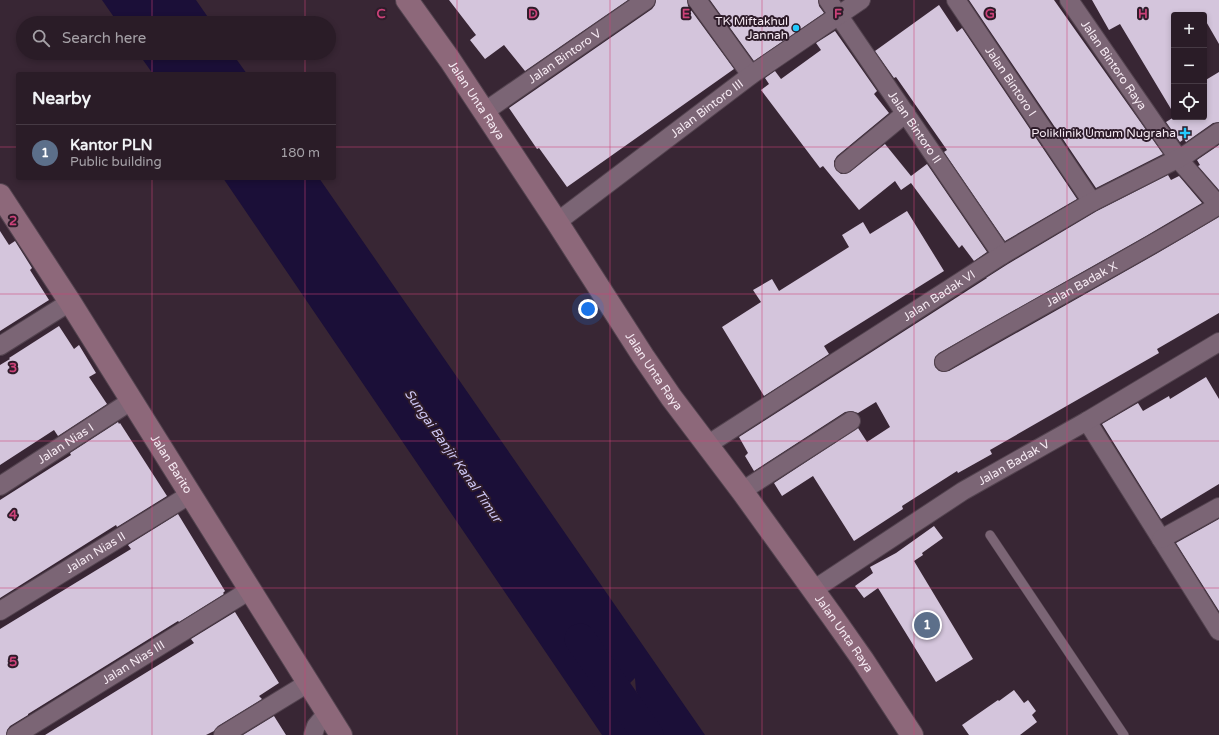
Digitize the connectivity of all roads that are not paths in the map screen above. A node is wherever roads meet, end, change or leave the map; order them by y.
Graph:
1 (646, 0) edge
2 (696, 0) edge
3 (828, 0) edge
4 (861, 0) edge
5 (956, 0) edge
6 (1069, 0) edge
7 (414, 2) edge
8 (838, 16) junction
9 (750, 75) junction
10 (484, 112) junction
11 (906, 113) junction
12 (1219, 132) edge
13 (1178, 159) junction
14 (844, 164) dead end
15 (0, 195) edge
16 (1092, 202) junction
17 (1219, 205) edge
18 (557, 222) junction
19 (1002, 255) junction
20 (70, 302) junction
21 (1219, 342) edge
22 (0, 346) edge
23 (944, 362) dead end
24 (131, 401) junction
25 (851, 421) dead end
26 (1087, 421) junction
27 (707, 445) junction
28 (0, 486) edge
29 (742, 491) junction
30 (191, 494) junction
31 (1219, 507) edge
32 (990, 535) dead end
33 (1161, 539) junction
34 (250, 590) junction
35 (813, 590) junction
36 (0, 610) edge
37 (1219, 631) edge
38 (308, 683) junction
39 (327, 713) junction
40 (16, 735) edge
41 (223, 735) edge
42 (313, 735) edge
43 (341, 735) edge
44 (912, 735) edge
45 (1124, 735) edge

1 - 10 street, Jalan Bintoro V
2 - 9 street
3 - 8 street, Jalan Bintoro II
4 - 8 street, Jalan Bintoro III
5 - 16 street, Jalan Bintoro I
6 - 13 street, Jalan Bintoro Raya
7 - 10 street, Jalan Unta Raya
8 - 9 street, Jalan Bintoro III
8 - 11 street, Jalan Bintoro II
9 - 18 street, Jalan Bintoro III
10 - 18 street, Jalan Unta Raya
11 - 14 street
11 - 19 street, Jalan Bintoro II
12 - 13 street, Jalan Badak VI
13 - 16 street, Jalan Badak VI
13 - 17 street, Jalan Bintoro Raya
15 - 20 street, Jalan Barito
16 - 19 street, Jalan Badak VI
17 - 23 street, Jalan Badak X
18 - 27 street, Jalan Unta Raya
19 - 27 street, Jalan Badak VI
20 - 22 street
20 - 24 street, Jalan Barito
21 - 26 street, Jalan Badak V
24 - 28 street, Jalan Nias I
24 - 30 street, Jalan Barito
25 - 29 street
26 - 33 street
26 - 35 street, Jalan Badak V
27 - 29 street, Jalan Unta Raya
29 - 35 street, Jalan Unta Raya
30 - 34 street, Jalan Barito
30 - 36 street, Jalan Nias II
31 - 33 street
32 - 45 lane
33 - 37 street
34 - 38 street, Jalan Barito
34 - 40 street, Jalan Nias III
35 - 44 street, Jalan Unta Raya
38 - 39 street, Jalan Barito
38 - 41 street
39 - 42 street
39 - 43 street, Jalan Barito

